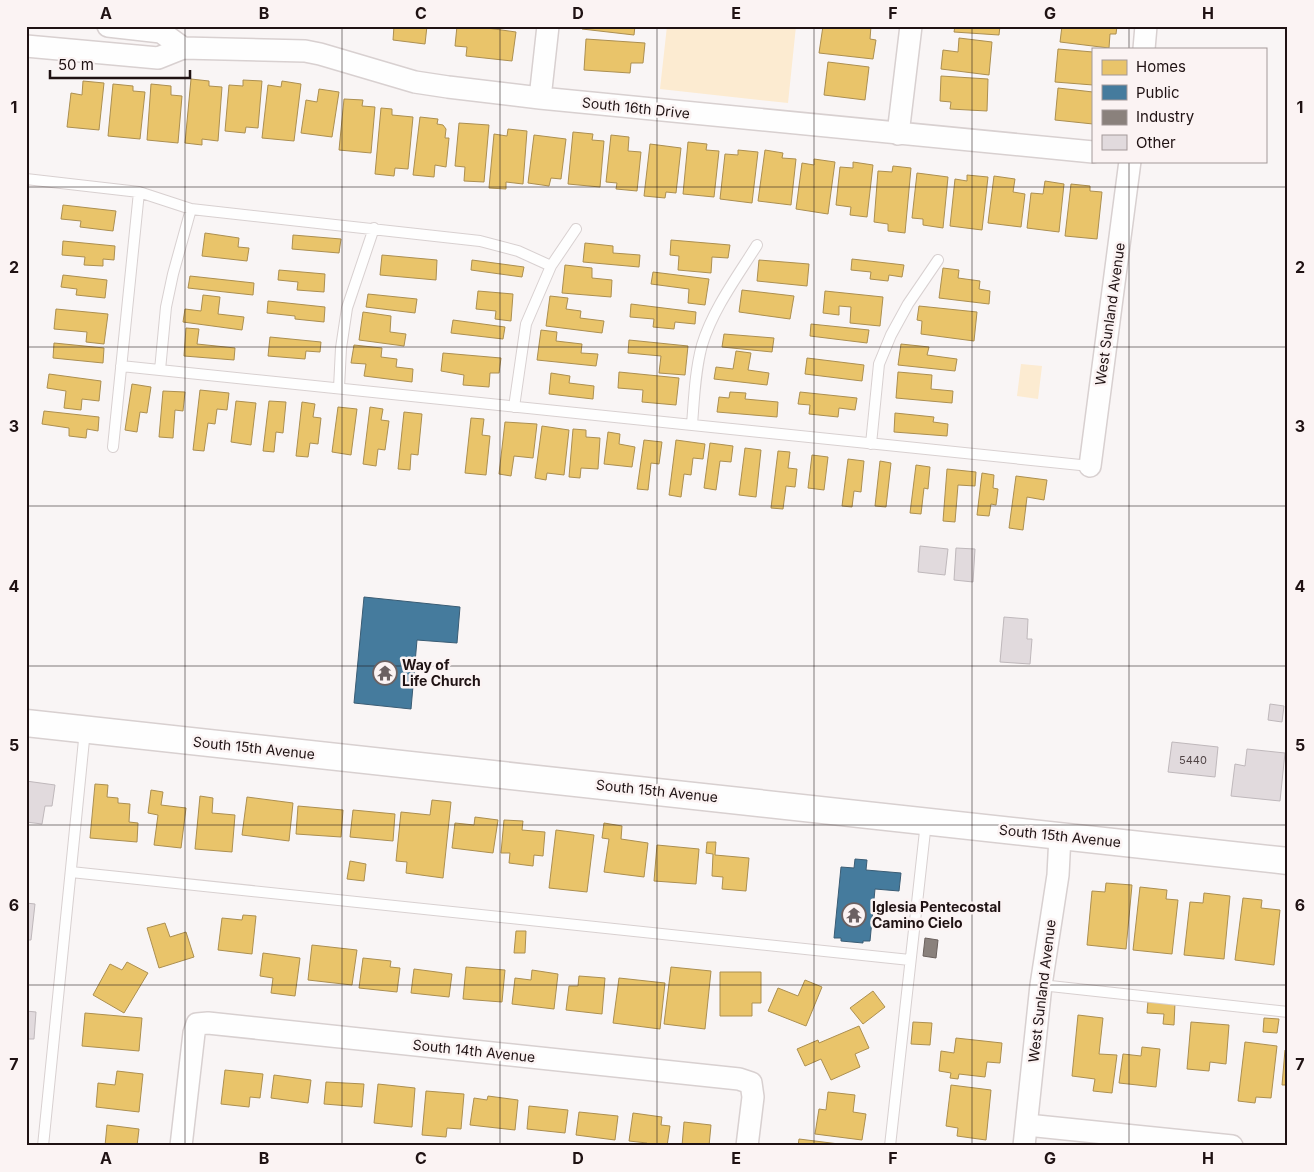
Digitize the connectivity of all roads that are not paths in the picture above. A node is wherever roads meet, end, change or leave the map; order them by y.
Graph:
1 (548, 26) edge
2 (911, 26) edge
3 (1146, 26) edge
4 (112, 27) edge
5 (26, 46) edge
6 (184, 48) junction
7 (1144, 48) edge
8 (114, 55) junction
9 (540, 98) junction
10 (898, 134) junction
11 (1092, 152) edge
12 (1130, 162) edge
13 (26, 179) edge
14 (140, 192) junction
15 (191, 209) junction
16 (374, 228) junction
17 (576, 229) dead end
18 (757, 245) dead end
19 (938, 260) dead end
20 (551, 266) junction
21 (121, 366) junction
22 (160, 370) junction
23 (338, 388) junction
24 (514, 407) junction
25 (692, 425) junction
26 (871, 444) junction
27 (113, 447) dead end
28 (1090, 466) joint
29 (26, 723) edge
30 (85, 729) junction
31 (926, 820) junction
32 (1060, 836) junction
33 (1288, 861) edge
34 (71, 872) junction
35 (910, 960) junction
36 (1041, 985) junction
37 (1288, 1012) edge
38 (1027, 1124) junction
39 (1177, 1143) edge
40 (43, 1146) edge
41 (182, 1146) edge
42 (747, 1146) edge
43 (890, 1146) edge
44 (1024, 1146) edge
45 (1232, 1146) edge

1 - 9 street
2 - 10 street
3 - 7 street
4 - 6 street
4 - 8 street
5 - 8 street, South 16th Drive
6 - 8 street, South 16th Drive
6 - 9 street, South 16th Drive
9 - 10 street, South 16th Drive
10 - 11 street, South 16th Drive
12 - 28 street, West Sunland Avenue
13 - 14 lane
14 - 15 lane
14 - 21 lane
15 - 16 lane
15 - 22 lane
16 - 20 lane
16 - 23 lane
17 - 20 lane
18 - 25 lane
19 - 26 lane
20 - 24 lane
21 - 22 lane
21 - 27 lane
22 - 23 lane
23 - 24 lane
24 - 25 lane
25 - 26 lane
26 - 28 lane
29 - 30 street, South 15th Avenue
30 - 31 street, South 15th Avenue
30 - 34 lane
31 - 32 street, South 15th Avenue
31 - 35 lane
32 - 33 street, South 15th Avenue
32 - 36 street, West Sunland Avenue
34 - 35 lane
34 - 40 lane
35 - 43 lane
36 - 37 lane
36 - 38 street, West Sunland Avenue
38 - 39 street
38 - 44 street, West Sunland Avenue
39 - 45 street
41 - 42 street, South 14th Avenue

